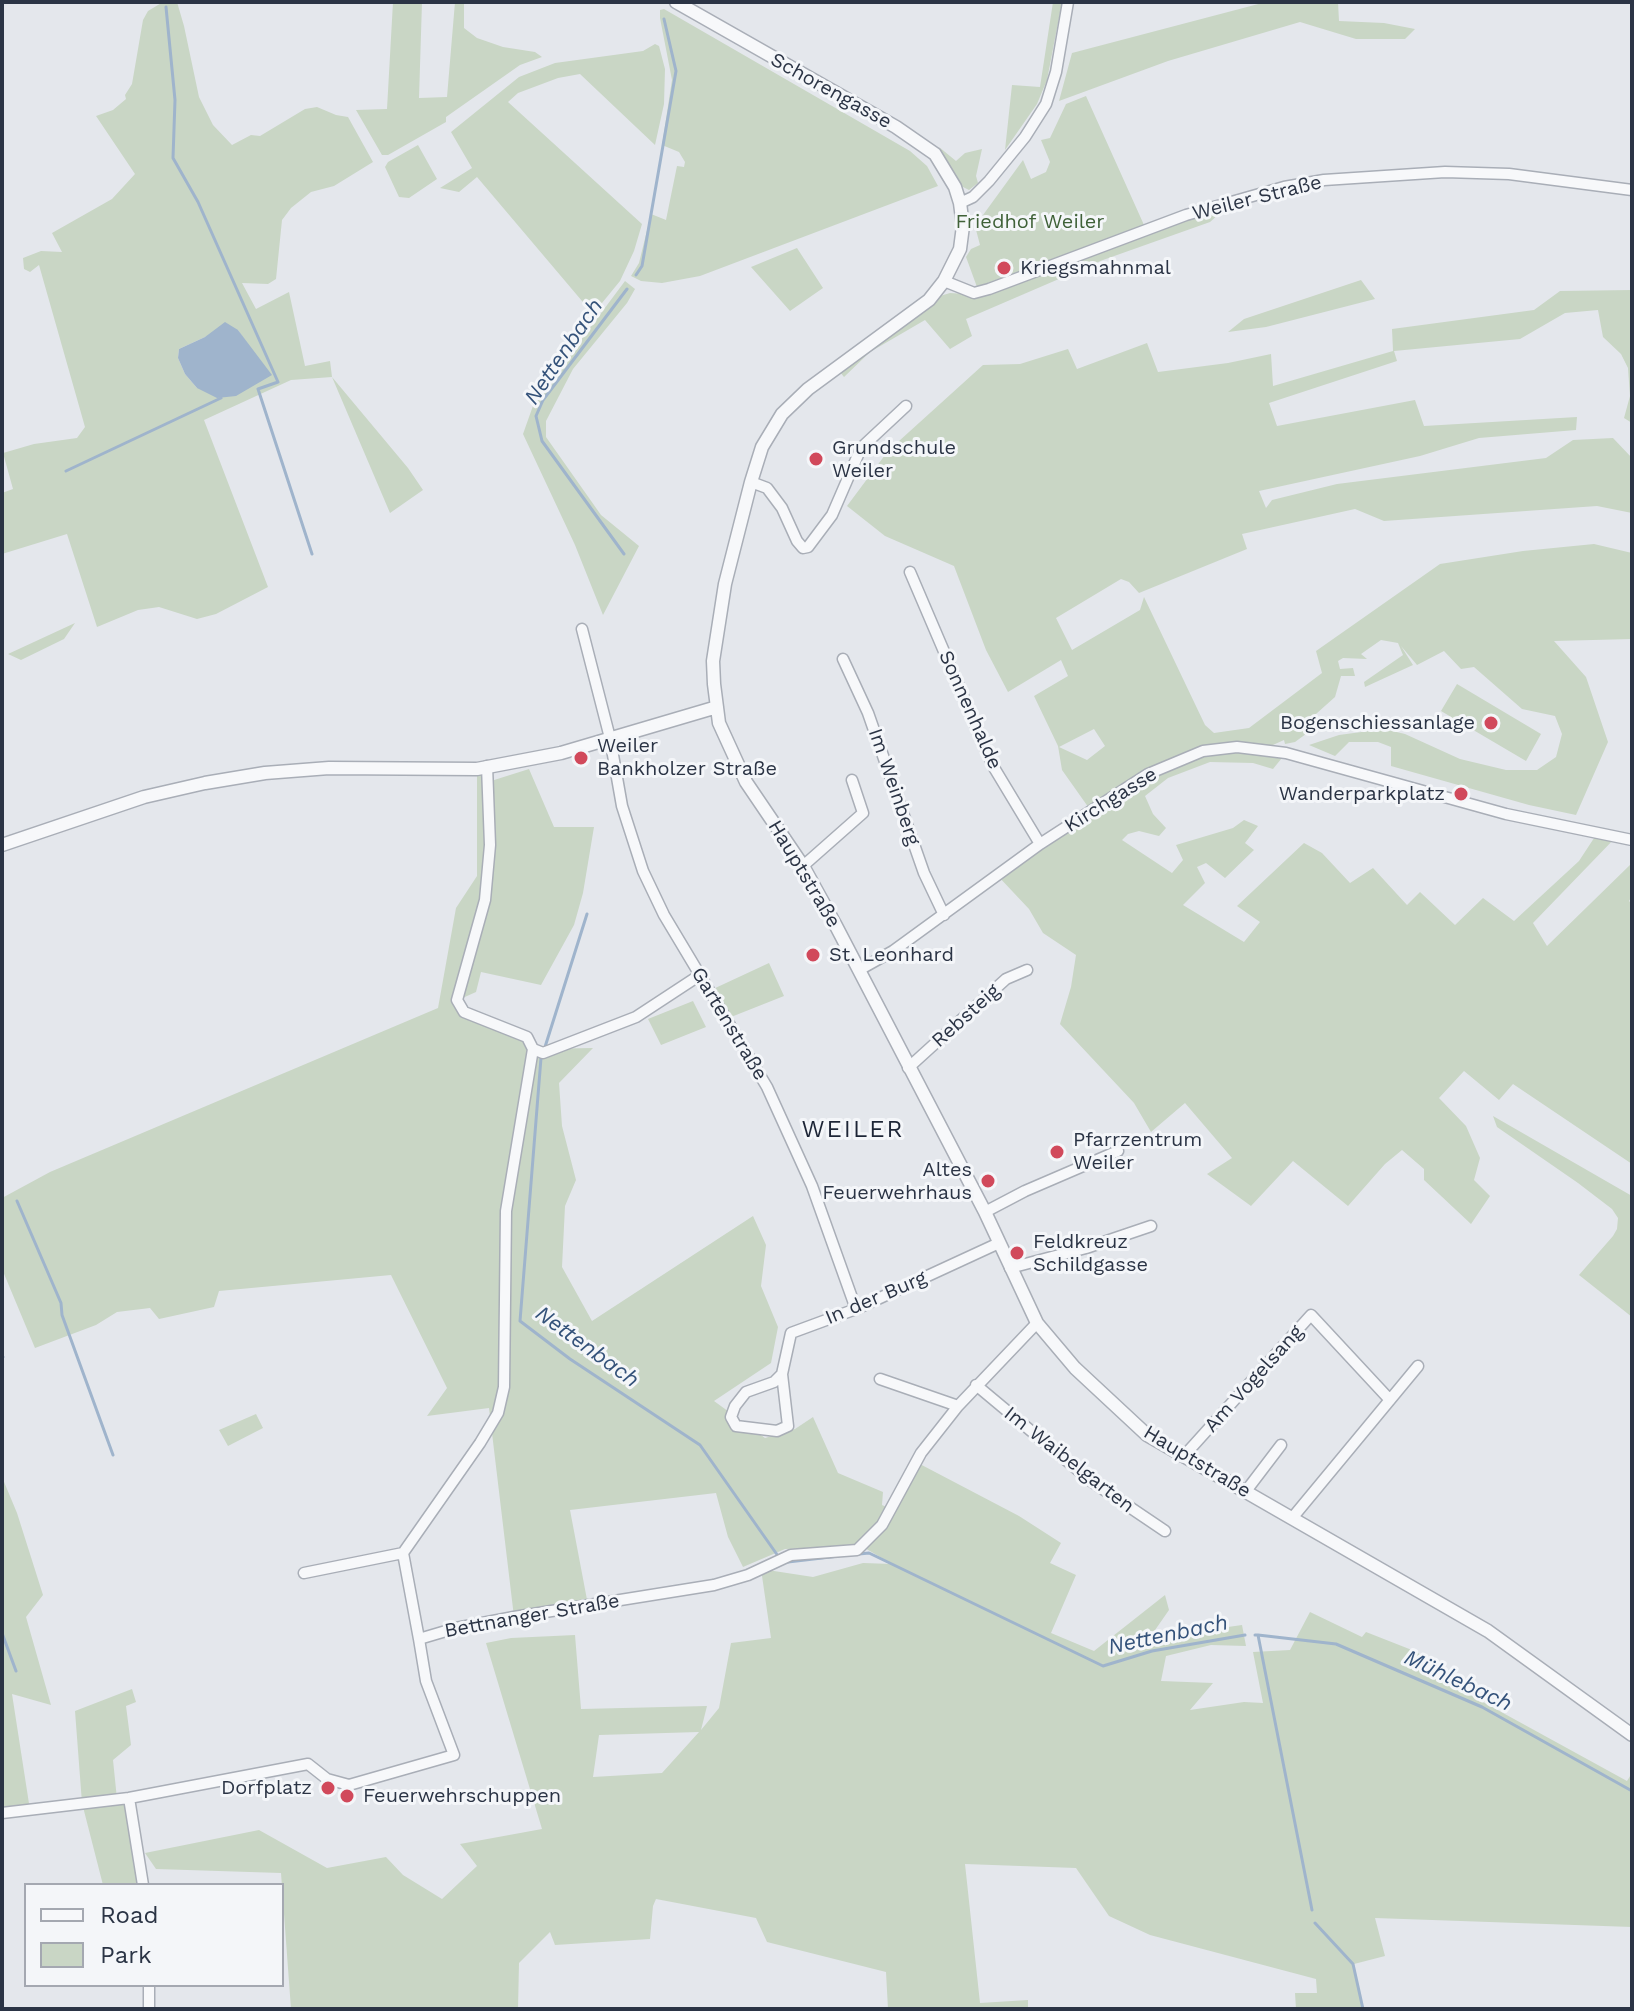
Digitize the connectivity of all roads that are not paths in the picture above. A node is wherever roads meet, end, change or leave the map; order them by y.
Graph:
1 (676, 2) edge
2 (1068, 2) edge
3 (1632, 190) edge
4 (960, 203) junction
5 (944, 281) junction
6 (906, 406) dead end
7 (751, 482) junction
8 (910, 572) dead end
9 (582, 629) dead end
10 (843, 659) dead end
11 (717, 707) junction
12 (610, 738) junction
13 (487, 766) junction
14 (852, 780) dead end
15 (1632, 840) edge
16 (1040, 844) junction
17 (2, 845) edge
18 (803, 866) junction
19 (944, 915) junction
20 (859, 970) junction
21 (1027, 970) dead end
22 (700, 975) junction
23 (533, 1049) junction
24 (908, 1068) junction
25 (1118, 1151) dead end
26 (985, 1212) junction
27 (1151, 1226) dead end
28 (999, 1243) junction
29 (1010, 1268) junction
30 (856, 1309) junction
31 (1037, 1323) junction
32 (1418, 1366) dead end
33 (782, 1374) junction
34 (880, 1379) dead end
35 (976, 1385) junction
36 (1390, 1400) junction
37 (958, 1406) junction
38 (1281, 1445) dead end
39 (1183, 1457) junction
40 (1246, 1491) junction
41 (1293, 1517) junction
42 (1165, 1531) dead end
43 (403, 1553) junction
44 (304, 1573) dead end
45 (419, 1639) junction
46 (1632, 1735) edge
47 (129, 1798) junction
48 (2, 1813) edge
49 (143, 1883) edge
50 (149, 1987) edge
51 (149, 2009) edge

1 - 4 street, Schorengasse
2 - 4 street
3 - 5 street, Weiler Straße
4 - 5 street, Hauptstraße
5 - 7 street, Hauptstraße
6 - 7 street
7 - 11 street, Hauptstraße
8 - 16 street, Sonnenhalde
9 - 12 street, Gartenstraße
10 - 19 street, Im Weinberg
11 - 12 street
11 - 18 street, Hauptstraße
12 - 13 street
12 - 22 street, Gartenstraße
13 - 17 street
13 - 23 street
14 - 18 street
15 - 16 street, Kirchgasse
16 - 19 street, Kirchgasse
18 - 20 street, Hauptstraße
19 - 20 street, Kirchgasse
20 - 24 street, Hauptstraße
21 - 24 street, Rebsteig
22 - 23 street
22 - 30 street, Gartenstraße
23 - 43 street
24 - 26 street, Hauptstraße
25 - 26 street
26 - 28 street, Hauptstraße
27 - 29 street
28 - 29 street, Hauptstraße
28 - 30 street, In der Burg
29 - 31 street, Hauptstraße
30 - 33 street, In der Burg
31 - 35 street, Bettnanger Straße
31 - 39 street, Hauptstraße
32 - 36 street
33 - 33 street, In der Burg
34 - 37 street
35 - 37 street, Bettnanger Straße
35 - 42 street, Im Waibelgarten
36 - 39 street, Am Vogelsang
36 - 41 street
37 - 45 street, Bettnanger Straße
38 - 40 street
39 - 40 street, Hauptstraße
40 - 41 street, Hauptstraße
41 - 46 street, Hauptstraße
43 - 44 street
43 - 45 street
45 - 47 street, Bettnanger Straße
47 - 48 street
47 - 49 street
50 - 51 street

